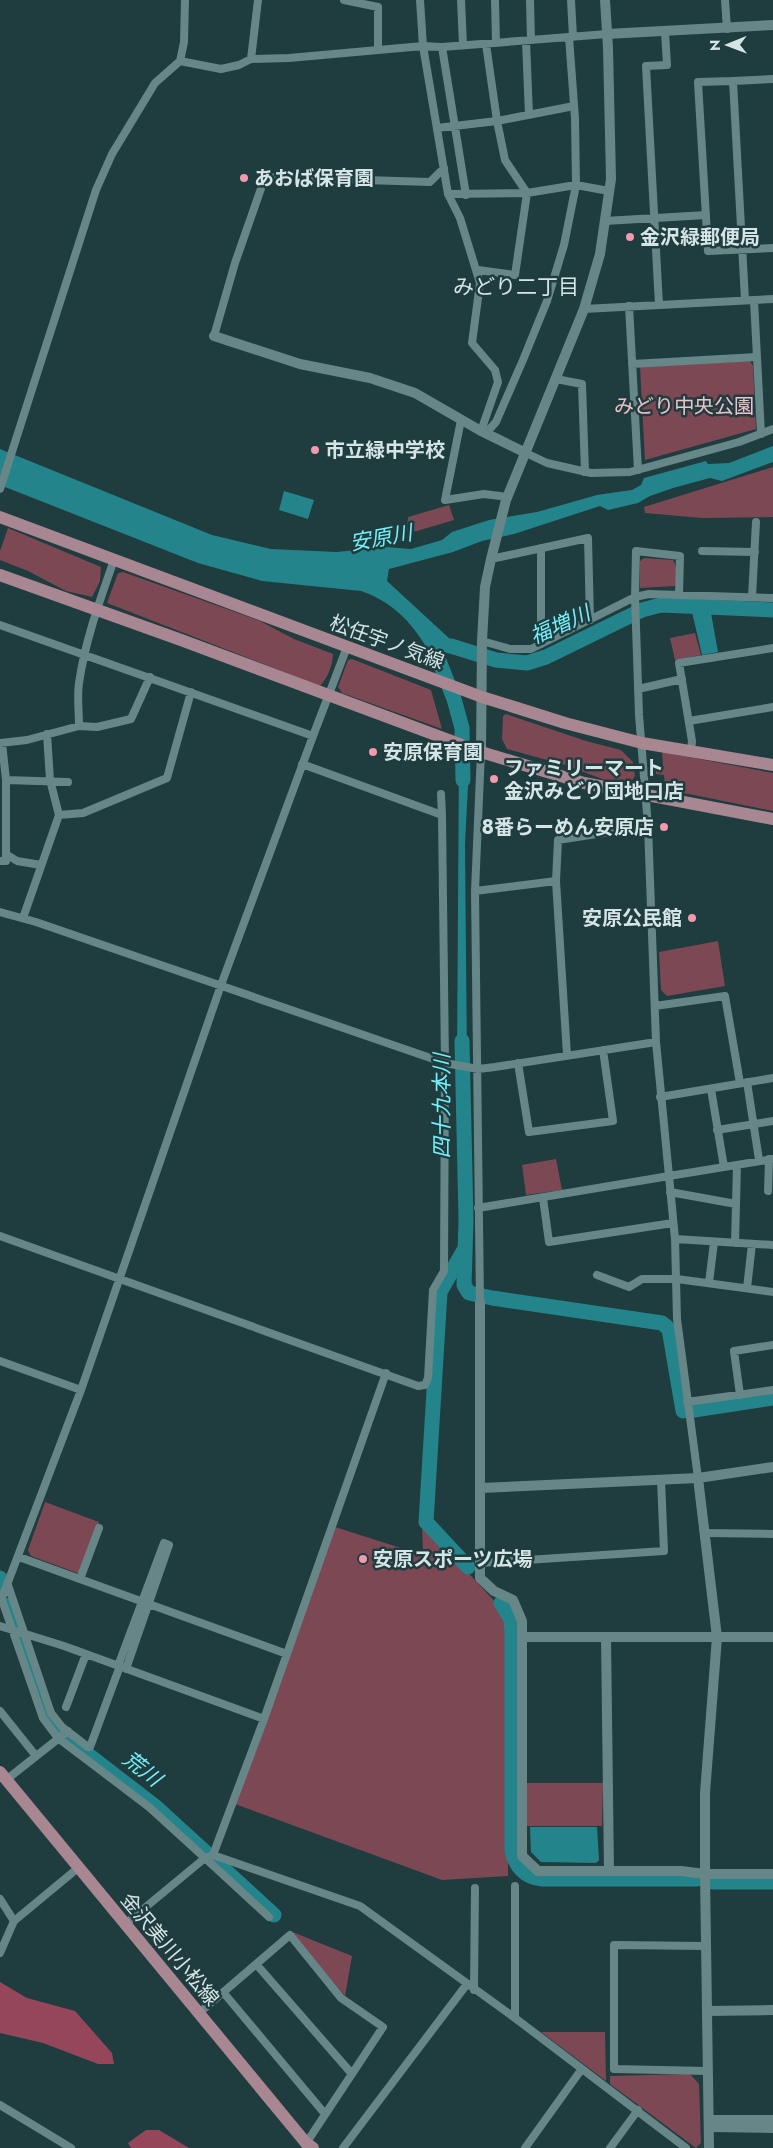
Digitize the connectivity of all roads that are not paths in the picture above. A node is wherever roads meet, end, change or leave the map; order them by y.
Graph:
1 (185, 0) edge
2 (258, 0) edge
3 (344, 0) edge
4 (420, 0) edge
5 (461, 0) edge
6 (494, 0) edge
7 (530, 0) edge
8 (571, 0) edge
9 (605, 0) edge
10 (725, 0) edge
11 (773, 25) edge
12 (727, 29) junction
13 (665, 32) junction
14 (606, 34) junction
15 (571, 37) junction
16 (529, 40) junction
17 (496, 43) junction
18 (486, 44) junction
19 (463, 45) junction
20 (423, 46) junction
21 (442, 47) junction
22 (378, 49) junction
23 (251, 59) junction
24 (180, 61) junction
25 (773, 79) edge
26 (733, 81) junction
27 (574, 106) junction
28 (529, 115) junction
29 (497, 121) junction
30 (454, 126) junction
31 (437, 128) junction
32 (444, 168) junction
33 (576, 185) junction
34 (609, 191) junction
35 (448, 194) junction
36 (527, 194) junction
37 (466, 195) junction
38 (706, 215) junction
39 (653, 218) junction
40 (605, 221) junction
41 (773, 248) edge
42 (742, 250) junction
43 (478, 270) junction
44 (773, 298) edge
45 (745, 300) junction
46 (754, 300) junction
47 (659, 304) junction
48 (629, 306) junction
49 (584, 308) junction
50 (214, 336) joint
51 (757, 357) junction
52 (632, 364) junction
53 (556, 379) junction
54 (462, 420) junction
55 (773, 429) edge
56 (483, 432) junction
57 (761, 434) junction
58 (526, 453) junction
59 (638, 470) junction
60 (585, 472) junction
61 (0, 489) edge
62 (508, 497) junction
63 (0, 517) edge
64 (756, 522) dead end
65 (541, 548) junction
66 (702, 550) dead end
67 (755, 552) junction
68 (491, 559) junction
69 (114, 560) junction
70 (0, 575) edge
71 (679, 595) junction
72 (752, 597) junction
73 (773, 598) edge
74 (635, 601) junction
75 (96, 610) junction
76 (590, 620) junction
77 (0, 625) edge
78 (542, 644) junction
79 (482, 645) junction
80 (347, 647) junction
81 (773, 648) edge
82 (84, 654) junction
83 (150, 677) junction
84 (682, 680) junction
85 (638, 689) junction
86 (191, 692) junction
87 (328, 695) junction
88 (482, 697) junction
89 (773, 707) edge
90 (689, 721) junction
91 (79, 726) junction
92 (46, 734) junction
93 (313, 736) junction
94 (1, 743) edge
95 (642, 743) junction
96 (691, 751) junction
97 (481, 752) junction
98 (302, 764) junction
99 (773, 765) edge
100 (50, 780) junction
101 (68, 782) dead end
102 (4, 785) edge
103 (441, 794) dead end
104 (646, 796) junction
105 (59, 815) junction
106 (442, 815) junction
107 (773, 819) edge
108 (648, 826) junction
109 (3, 840) edge
110 (6, 854) junction
111 (0, 861) edge
112 (41, 865) junction
113 (556, 881) junction
114 (475, 891) junction
115 (0, 912) edge
116 (23, 918) junction
117 (221, 985) junction
118 (655, 1006) junction
119 (656, 1042) junction
120 (603, 1050) junction
121 (567, 1055) junction
122 (447, 1063) junction
123 (518, 1063) junction
124 (478, 1069) junction
125 (773, 1078) edge
126 (744, 1082) junction
127 (711, 1089) junction
128 (660, 1097) junction
129 (773, 1121) edge
130 (754, 1124) junction
131 (718, 1130) junction
132 (771, 1159) edge
133 (760, 1160) junction
134 (737, 1165) junction
135 (724, 1167) junction
136 (669, 1176) junction
137 (768, 1191) dead end
138 (670, 1192) junction
139 (543, 1198) junction
140 (736, 1204) junction
141 (478, 1208) junction
142 (673, 1223) junction
143 (0, 1236) edge
144 (675, 1239) junction
145 (714, 1242) junction
146 (735, 1243) junction
147 (752, 1244) junction
148 (773, 1245) edge
149 (597, 1276) dead end
150 (120, 1279) junction
151 (677, 1279) junction
152 (709, 1284) junction
153 (747, 1288) junction
154 (773, 1292) edge
155 (480, 1303) joint
156 (773, 1345) edge
157 (0, 1361) edge
158 (386, 1373) junction
159 (80, 1390) junction
160 (773, 1390) edge
161 (740, 1395) junction
162 (687, 1402) junction
163 (773, 1468) edge
164 (698, 1478) junction
165 (661, 1480) junction
166 (481, 1488) junction
167 (99, 1528) dead end
168 (704, 1533) junction
169 (773, 1534) edge
170 (19, 1557) junction
171 (480, 1563) junction
172 (80, 1579) junction
173 (8, 1585) junction
174 (1, 1601) edge
175 (145, 1603) junction
176 (0, 1626) edge
177 (13, 1629) junction
178 (24, 1632) junction
179 (523, 1637) junction
180 (717, 1637) junction
181 (773, 1637) edge
182 (606, 1638) junction
183 (86, 1654) junction
184 (287, 1654) junction
185 (122, 1667) junction
186 (66, 1707) dead end
187 (0, 1711) edge
188 (264, 1719) junction
189 (67, 1732) junction
190 (59, 1738) junction
191 (36, 1756) junction
192 (3, 1776) edge
193 (209, 1856) junction
194 (78, 1868) junction
195 (609, 1871) junction
196 (705, 1874) junction
197 (773, 1874) edge
198 (515, 1886) dead end
199 (475, 1888) dead end
200 (0, 1899) edge
201 (269, 1917) dead end
202 (14, 1921) junction
203 (124, 1925) junction
204 (705, 1946) junction
205 (0, 1953) edge
206 (256, 1964) junction
207 (467, 1984) junction
208 (474, 1990) junction
209 (223, 1992) junction
210 (773, 2010) edge
211 (707, 2011) junction
212 (199, 2013) junction
213 (515, 2018) junction
214 (581, 2070) junction
215 (708, 2071) junction
216 (352, 2074) junction
217 (0, 2104) edge
218 (638, 2110) junction
219 (325, 2114) junction
220 (773, 2120) edge
221 (709, 2124) junction
222 (773, 2128) edge
223 (308, 2146) edge
224 (71, 2148) edge
225 (343, 2148) edge
226 (525, 2148) edge
227 (610, 2148) edge
228 (686, 2148) edge
229 (710, 2148) edge

1 - 24 street
2 - 23 street
3 - 22 street
4 - 20 street
5 - 19 street
6 - 17 street
7 - 16 street
8 - 15 street
9 - 14 street
10 - 12 street
11 - 12 street
12 - 13 street
13 - 14 street
13 - 39 street
14 - 15 street
14 - 34 street
15 - 16 street
15 - 27 street
16 - 17 street
16 - 28 street
17 - 18 street
18 - 19 street
18 - 29 street
19 - 21 street
20 - 21 street
20 - 22 street
20 - 31 street
21 - 30 street
22 - 23 street
23 - 24 street
24 - 61 street
25 - 26 street
26 - 38 street
26 - 42 street
27 - 28 street
27 - 33 street
28 - 29 street
29 - 30 street
29 - 36 street
30 - 31 street
30 - 37 street
31 - 32 street
32 - 35 street
32 - 50 street
33 - 34 street
33 - 36 street
33 - 56 street
34 - 40 street
35 - 37 street
35 - 43 street
36 - 37 street
36 - 43 street
38 - 39 street
38 - 42 street
39 - 40 street
39 - 47 street
40 - 49 street
41 - 42 street
42 - 45 street
43 - 56 street
44 - 46 street
45 - 46 street
45 - 47 street
46 - 51 street
47 - 48 street
48 - 49 street
48 - 52 street
49 - 53 street
50 - 54 street
51 - 52 street
51 - 57 street
52 - 59 street
53 - 58 street
53 - 60 street
54 - 56 street
54 - 62 street
55 - 57 street
56 - 58 street
57 - 59 street
58 - 60 street
58 - 62 street
59 - 60 street
62 - 68 street
63 - 69 main road, 松任宇ノ気線
64 - 67 street
65 - 68 street
65 - 76 street
65 - 78 street
66 - 67 street
67 - 72 street
68 - 79 street
69 - 75 street
69 - 80 main road, 松任宇ノ気線
70 - 75 main road
71 - 72 street
71 - 74 street
71 - 74 street
72 - 73 street
74 - 76 street
74 - 85 street
75 - 82 street
75 - 87 main road
76 - 78 street
77 - 82 street
78 - 79 street
79 - 88 street
80 - 87 street
80 - 88 main road, 松任宇ノ気線
81 - 84 street
82 - 83 street
82 - 91 street
83 - 86 street
83 - 91 street
84 - 85 street
84 - 90 street
85 - 95 street
86 - 93 street
86 - 105 street
87 - 93 street
87 - 97 main road
88 - 95 main road, 松任宇ノ気線
88 - 97 street
89 - 90 street
90 - 96 street
91 - 92 street
92 - 94 street
92 - 100 street
93 - 98 street
94 - 102 street
95 - 96 main road, 松任宇ノ気線
95 - 104 street
96 - 99 main road, 松任宇ノ気線
97 - 104 main road
97 - 114 street
98 - 106 street
98 - 117 street
100 - 101 street
100 - 102 street
100 - 105 street
102 - 109 street
103 - 106 street
104 - 107 main road
104 - 108 street
105 - 112 street
106 - 122 street
108 - 113 street
108 - 118 street
109 - 110 street
110 - 111 street
110 - 112 street
112 - 116 street
113 - 114 street
113 - 121 street
114 - 124 street
115 - 116 street
116 - 117 street
117 - 122 street
117 - 150 street
118 - 119 street
118 - 126 street
119 - 120 street
119 - 128 street
120 - 121 street
120 - 123 street
121 - 123 street
122 - 124 street
122 - 158 street
123 - 124 street
124 - 141 street
125 - 126 street
126 - 127 street
126 - 130 street
127 - 128 street
127 - 131 street
128 - 136 street
129 - 130 street
130 - 131 street
130 - 133 street
131 - 135 street
132 - 133 street
132 - 137 street
133 - 134 street
134 - 135 street
134 - 140 street
135 - 136 street
136 - 138 street
136 - 139 street
138 - 140 street
138 - 142 street
139 - 141 street
139 - 142 street
140 - 146 street
141 - 155 street
142 - 144 street
143 - 150 street
144 - 145 street
144 - 151 street
145 - 146 street
145 - 152 street
146 - 147 street
147 - 148 street
147 - 153 street
149 - 151 street
150 - 158 street
150 - 159 street
151 - 152 street
151 - 162 street
152 - 153 street
153 - 154 street
155 - 166 street
156 - 161 street
157 - 159 street
158 - 184 street
159 - 170 street
160 - 161 street
161 - 162 street
162 - 164 street
163 - 164 street
164 - 165 street
164 - 168 street
165 - 166 street
165 - 171 street
166 - 171 street
167 - 172 street
168 - 169 street
168 - 180 street
170 - 172 street
170 - 173 street
171 - 179 street
172 - 175 street
173 - 174 street
173 - 178 street
174 - 177 street
175 - 175 street
175 - 184 street
175 - 185 street
176 - 177 street
177 - 178 street
177 - 190 street
178 - 183 street
178 - 189 street
179 - 182 street
179 - 195 street
180 - 181 street
180 - 182 street
180 - 196 street
182 - 195 street
183 - 185 street
183 - 186 street
184 - 188 street
185 - 188 street
185 - 189 street
187 - 191 street
188 - 193 street
189 - 190 street
190 - 191 street
190 - 193 street
191 - 192 street
192 - 194 main road, 金沢美川小松線
193 - 201 street
193 - 203 street
193 - 207 street
194 - 202 street
194 - 203 main road, 金沢美川小松線
195 - 196 street
196 - 197 street
196 - 204 street
198 - 213 street
199 - 208 street
200 - 202 street
202 - 205 street
203 - 212 main road, 金沢美川小松線
204 - 211 street
204 - 215 street
206 - 209 street
206 - 216 street
206 - 216 street
207 - 208 street
207 - 225 street
208 - 213 street
209 - 212 street
209 - 219 street
210 - 211 street
211 - 215 street
212 - 223 main road, 金沢美川小松線
213 - 214 street
214 - 218 street
214 - 226 street
215 - 221 street
216 - 219 street
217 - 224 street
218 - 227 street
218 - 228 street
219 - 223 street
220 - 221 street
221 - 222 street
221 - 229 street

